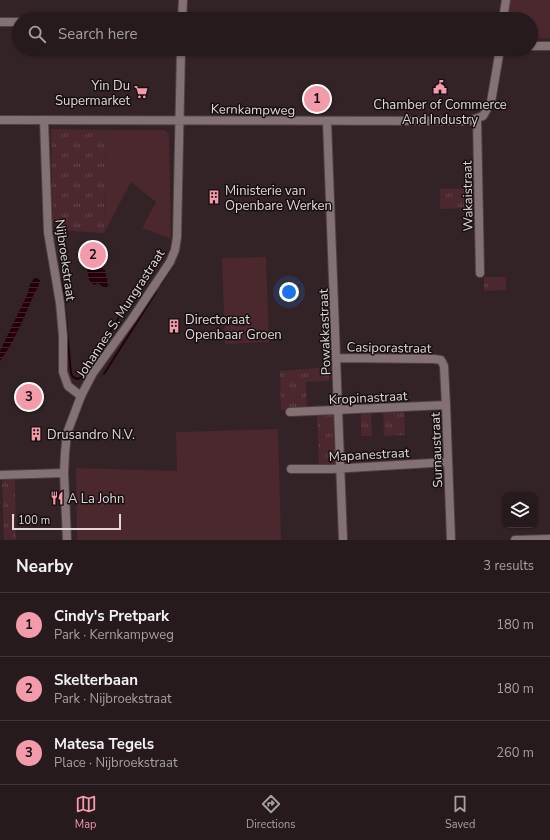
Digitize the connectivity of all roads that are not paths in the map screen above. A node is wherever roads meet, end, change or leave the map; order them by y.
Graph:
1 (183, 0) edge
2 (506, 0) edge
3 (182, 12) edge
4 (504, 12) edge
5 (0, 22) edge
6 (12, 22) edge
7 (538, 46) edge
8 (550, 46) edge
9 (181, 56) edge
10 (499, 56) edge
11 (478, 119) junction
12 (0, 120) edge
13 (44, 120) junction
14 (179, 120) junction
15 (327, 122) junction
16 (480, 273) dead end
17 (337, 358) junction
18 (441, 360) joint
19 (81, 396) junction
20 (446, 404) junction
21 (339, 411) junction
22 (290, 412) dead end
23 (448, 462) junction
24 (341, 468) junction
25 (291, 469) dead end
26 (64, 473) junction
27 (0, 475) edge
28 (550, 539) edge
29 (66, 540) edge
30 (343, 540) edge
31 (451, 540) edge
32 (515, 540) edge

1 - 3 street
2 - 4 street
5 - 6 street
7 - 8 street
9 - 14 street, Johannes S. Mungrastraat
10 - 11 street
11 - 15 street, Kernkampweg
11 - 16 street, Wakaistraat
12 - 13 street, Kernkampweg
13 - 14 street, Kernkampweg
13 - 19 street, Nijbroekstraat
14 - 15 street, Kernkampweg
14 - 19 street, Johannes S. Mungrastraat
15 - 17 street, Powakkastraat
17 - 18 street, Casiporastraat
17 - 21 street, Powakkastraat
18 - 20 street, Surnaustraat
19 - 26 street, Johannes S. Mungrastraat
20 - 21 street, Kropinastraat
20 - 23 street, Surnaustraat
21 - 22 street, Kropinastraat
21 - 24 street, Powakkastraat
23 - 24 street, Mapanestraat
23 - 31 street, Surnaustraat
24 - 25 street, Mapanestraat
24 - 30 street, Powakkastraat
26 - 27 street
26 - 29 street, Johannes S. Mungrastraat
28 - 32 street

